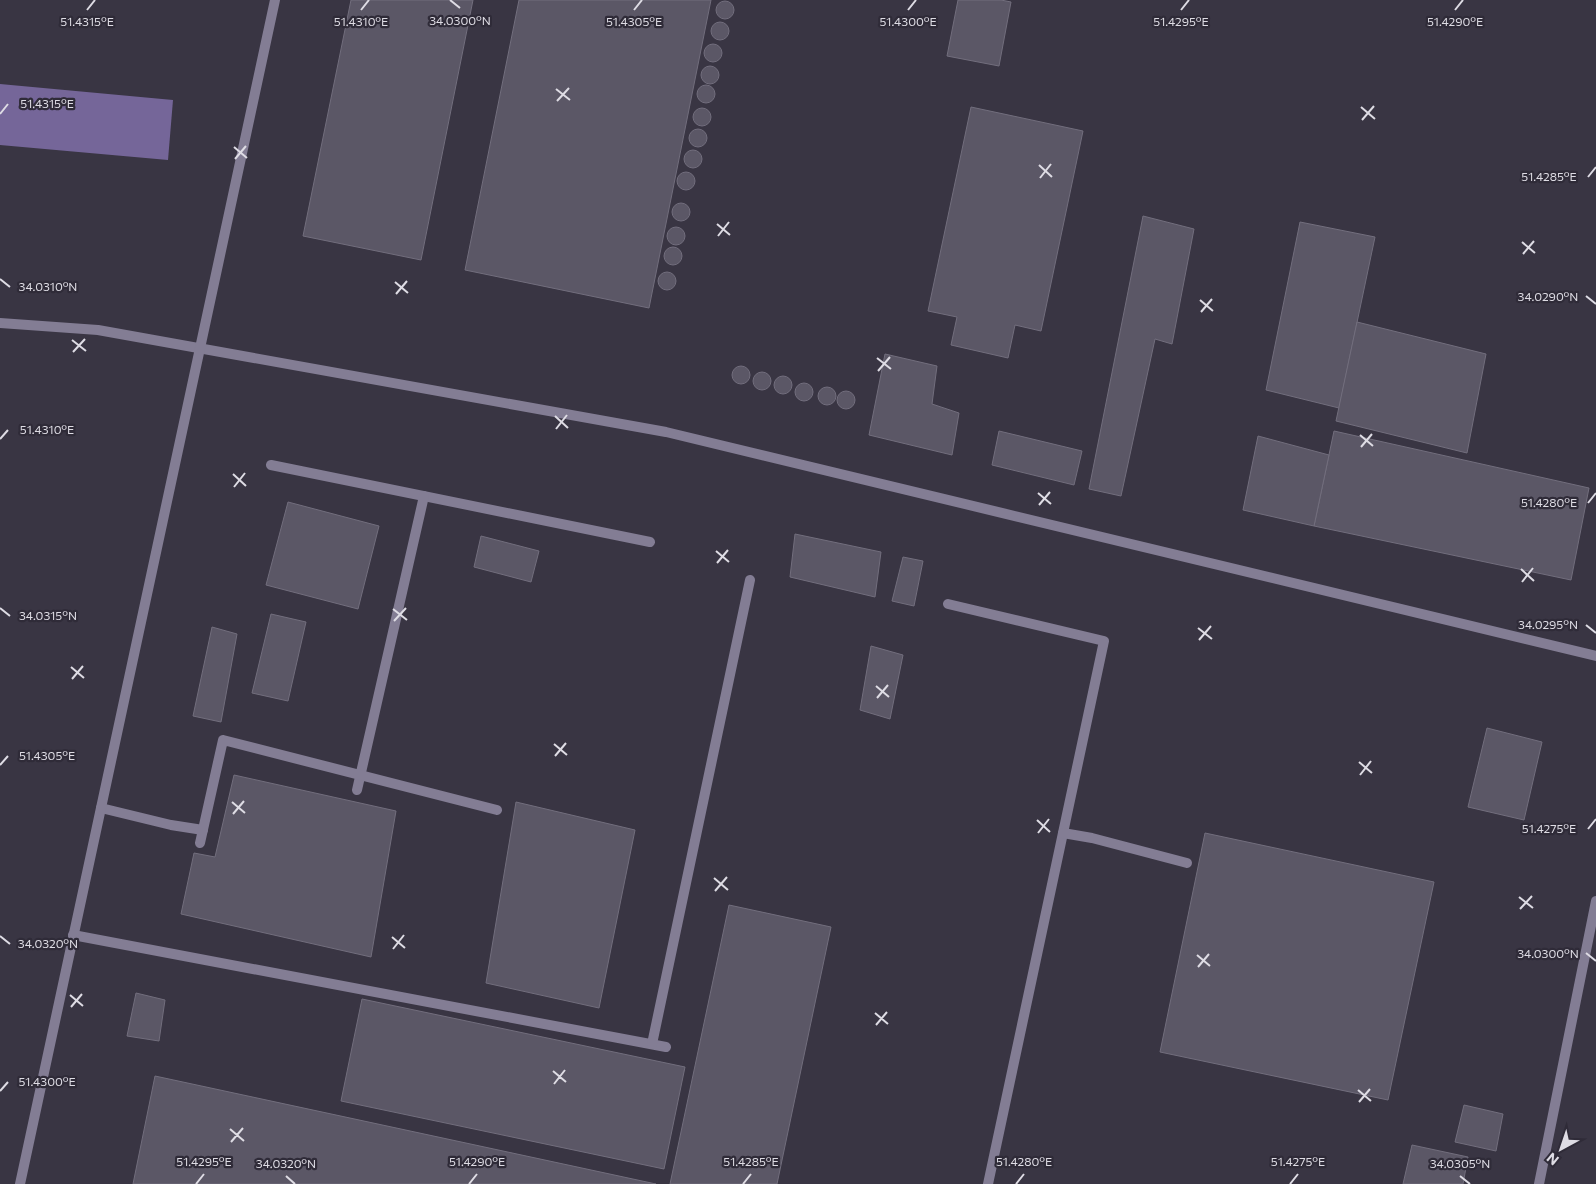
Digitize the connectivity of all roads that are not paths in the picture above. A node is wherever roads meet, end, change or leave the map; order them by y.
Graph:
1 (274, 0) edge
2 (0, 323) edge
3 (198, 348) junction
4 (271, 465) dead end
5 (424, 496) junction
6 (650, 542) dead end
7 (750, 580) dead end
8 (948, 604) dead end
9 (1596, 656) edge
10 (360, 775) junction
11 (357, 790) dead end
12 (101, 808) junction
13 (498, 810) dead end
14 (203, 830) junction
15 (1063, 832) junction
16 (200, 843) dead end
17 (1187, 863) dead end
18 (1596, 901) edge
19 (74, 935) junction
20 (652, 1044) junction
21 (666, 1047) dead end
22 (20, 1184) edge
23 (988, 1184) edge
24 (1540, 1184) edge

1 - 3 lane
2 - 3 lane
3 - 9 lane
3 - 12 lane
4 - 5 lane
5 - 6 lane
5 - 10 lane
7 - 20 lane
8 - 15 lane
10 - 11 lane
10 - 13 lane
10 - 14 lane
12 - 14 lane
12 - 19 lane
14 - 16 lane
15 - 17 lane
15 - 23 lane
18 - 24 lane
19 - 20 lane
19 - 22 lane
20 - 21 lane

